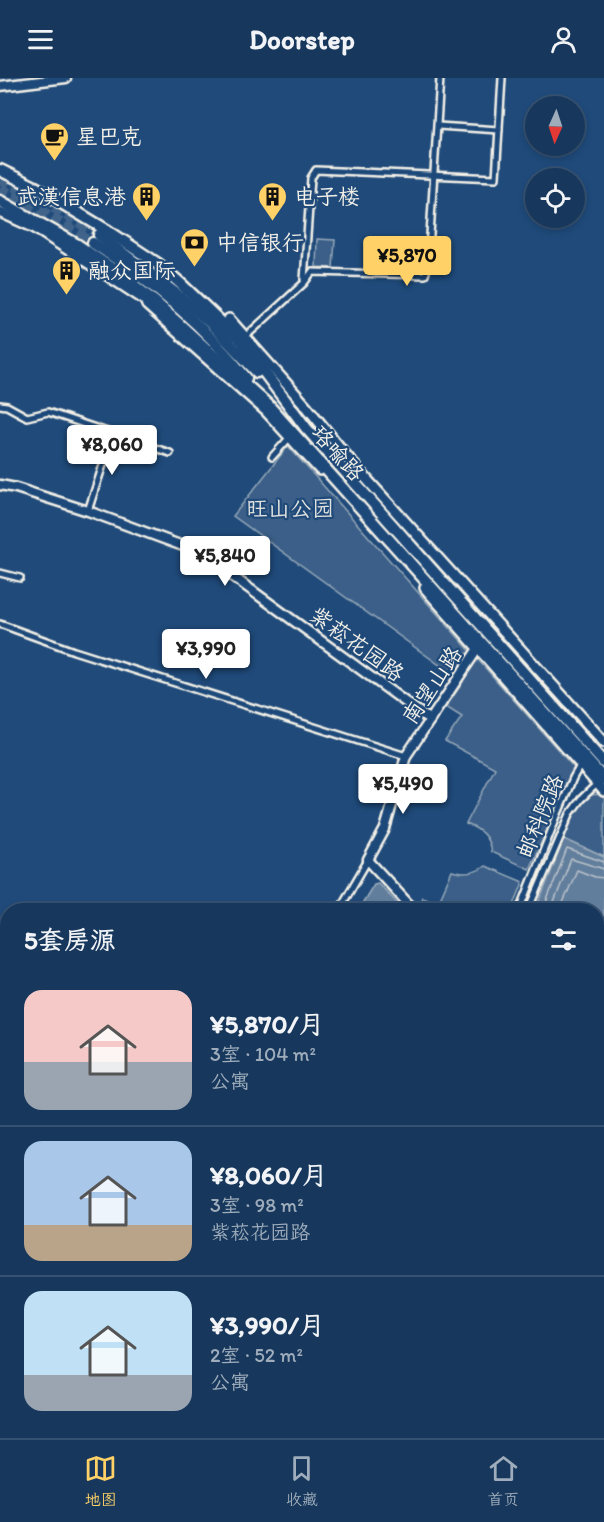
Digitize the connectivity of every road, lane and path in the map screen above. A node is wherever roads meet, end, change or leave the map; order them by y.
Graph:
1 (66, 78) edge
2 (440, 78) edge
3 (502, 78) edge
4 (0, 86) edge
5 (438, 126) junction
6 (499, 130) junction
7 (0, 170) edge
8 (435, 175) junction
9 (16, 177) junction
10 (0, 181) edge
11 (0, 203) edge
12 (304, 283) junction
13 (229, 319) dead end
14 (243, 339) junction
15 (277, 392) junction
16 (0, 405) edge
17 (269, 406) junction
18 (113, 434) junction
19 (291, 435) junction
20 (170, 453) dead end
21 (272, 457) dead end
22 (0, 485) edge
23 (88, 511) junction
24 (0, 573) edge
25 (20, 578) dead end
26 (0, 624) edge
27 (480, 646) junction
28 (430, 720) junction
29 (604, 742) edge
30 (406, 756) junction
31 (587, 758) junction
32 (604, 763) edge
33 (603, 782) edge
34 (368, 860) junction
35 (343, 903) edge
36 (408, 903) edge
37 (523, 903) edge
38 (532, 903) edge

1 - 4 street
2 - 5 street
3 - 6 street
5 - 6 street
5 - 8 street
6 - 8 street
7 - 9 highway, 珞喻路
8 - 12 street
8 - 12 street
9 - 10 highway
9 - 14 highway, 珞喻路
11 - 17 highway, 珞喻路
11 - 19 main road
12 - 14 street
13 - 14 main road
14 - 15 highway, 珞喻路
14 - 29 main road
15 - 17 highway
15 - 31 highway, 珞喻路
16 - 18 street
17 - 19 highway, 珞喻路
18 - 20 street
18 - 23 street
19 - 21 street
19 - 27 highway, 珞喻路
22 - 23 street, 紫菘花园路
23 - 28 street, 紫菘花园路
24 - 25 street
26 - 30 street
27 - 28 street, 南望山路
27 - 31 highway, 珞喻路
28 - 30 street, 南望山路
29 - 31 street, 邮科院路
30 - 34 street, 南望山路
31 - 32 highway, 珞喻路
31 - 33 highway, 珞喻路
31 - 37 street, 邮科院路
33 - 38 street
34 - 35 street, 南望山路
34 - 36 street

